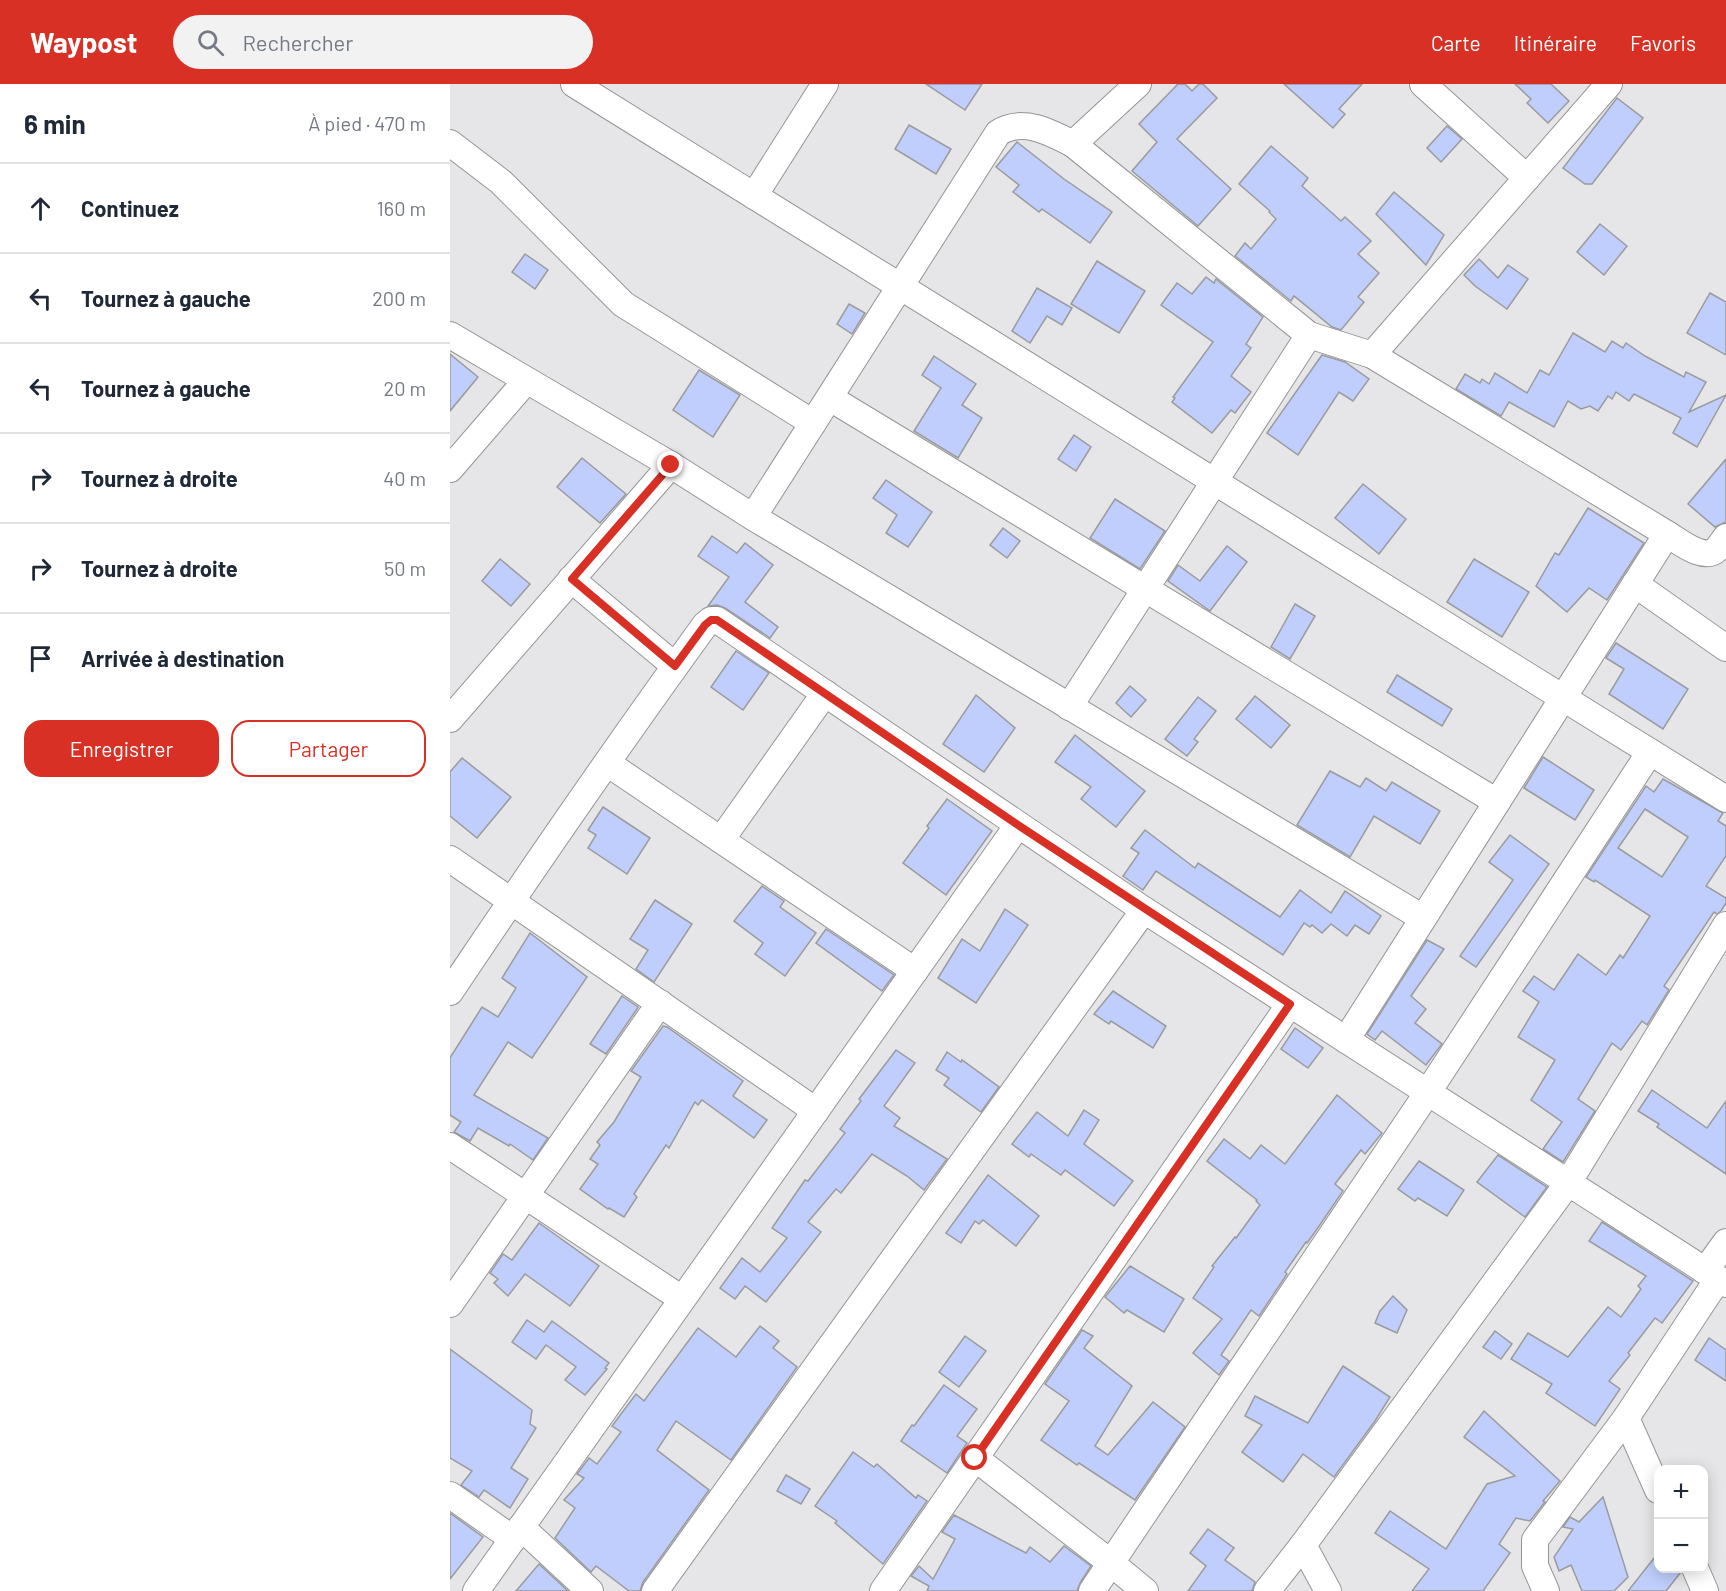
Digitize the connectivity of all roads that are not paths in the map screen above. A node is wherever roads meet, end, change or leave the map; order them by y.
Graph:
1 (574, 84) edge
2 (825, 84) edge
3 (1138, 84) edge
4 (1423, 84) edge
5 (1609, 84) edge
6 (450, 143) edge
7 (1073, 144) junction
8 (1527, 178) junction
9 (754, 196) junction
10 (901, 287) junction
11 (1309, 334) junction
12 (450, 335) edge
13 (1372, 355) junction
14 (526, 381) junction
15 (830, 398) junction
16 (813, 423) junction
17 (671, 465) junction
18 (450, 469) edge
19 (1215, 482) junction
20 (753, 517) junction
21 (1667, 534) junction
22 (1726, 537) edge
23 (572, 579) junction
24 (1635, 584) junction
25 (1145, 589) junction
26 (1726, 648) edge
27 (675, 666) junction
28 (825, 693) junction
29 (1563, 698) junction
30 (1069, 707) junction
31 (450, 719) edge
32 (1650, 752) junction
33 (607, 763) junction
34 (1726, 799) edge
35 (1497, 802) junction
36 (1018, 825) junction
37 (721, 840) junction
38 (450, 859) edge
39 (511, 900) junction
40 (1144, 910) junction
41 (1423, 918) junction
42 (1726, 925) edge
43 (915, 971) junction
44 (450, 992) edge
45 (660, 1003) junction
46 (1290, 1004) junction
47 (1346, 1040) junction
48 (1428, 1092) junction
49 (816, 1111) junction
50 (450, 1146) edge
51 (1568, 1183) junction
52 (526, 1195) junction
53 (1726, 1242) edge
54 (1716, 1278) edge
55 (682, 1299) junction
56 (450, 1304) edge
57 (1626, 1418) junction
58 (975, 1458) junction
59 (1654, 1479) edge
60 (450, 1495) edge
61 (517, 1533) junction
62 (1303, 1545) junction
63 (1112, 1563) junction
64 (1697, 1573) edge
65 (891, 1588) edge
66 (476, 1591) edge
67 (590, 1591) edge
68 (655, 1591) edge
69 (1092, 1591) edge
70 (1145, 1591) edge
71 (1267, 1591) edge
72 (1328, 1591) edge
73 (1546, 1591) edge
74 (1705, 1591) edge

1 - 9 street
2 - 9 street
3 - 7 street
4 - 8 street
5 - 8 street
6 - 16 street
7 - 10 street
7 - 11 street
8 - 13 street
9 - 10 street
10 - 15 street
10 - 19 street
11 - 13 street
11 - 19 street
12 - 14 street
13 - 21 street
14 - 17 street
14 - 18 street
15 - 16 street
15 - 25 street
16 - 20 street
17 - 20 street
17 - 23 street
19 - 25 street
19 - 29 street
20 - 30 street
21 - 22 street
21 - 24 street
23 - 27 street
23 - 31 street
24 - 26 street
24 - 29 street
25 - 30 street
25 - 35 street
27 - 28 street
27 - 33 street
28 - 36 street
28 - 37 street
29 - 32 street
29 - 35 street
30 - 41 street
32 - 34 street
32 - 48 street
33 - 37 street
33 - 39 street
35 - 41 street
36 - 40 street
36 - 43 street
37 - 43 street
38 - 39 street
39 - 44 street
39 - 45 street
40 - 46 street
40 - 68 street
41 - 47 street
42 - 51 street
43 - 49 street
45 - 49 street
45 - 52 street
46 - 47 street
46 - 58 street
47 - 48 street
48 - 51 street
48 - 63 street
49 - 55 street
50 - 52 street
51 - 54 street
51 - 62 street
52 - 55 street
52 - 56 street
53 - 54 street
54 - 57 street
55 - 61 street
57 - 59 street
57 - 73 street
58 - 63 street
58 - 65 street
60 - 61 street
61 - 66 street
61 - 67 street
62 - 71 street
62 - 72 street
63 - 69 street
63 - 70 street
64 - 74 street

